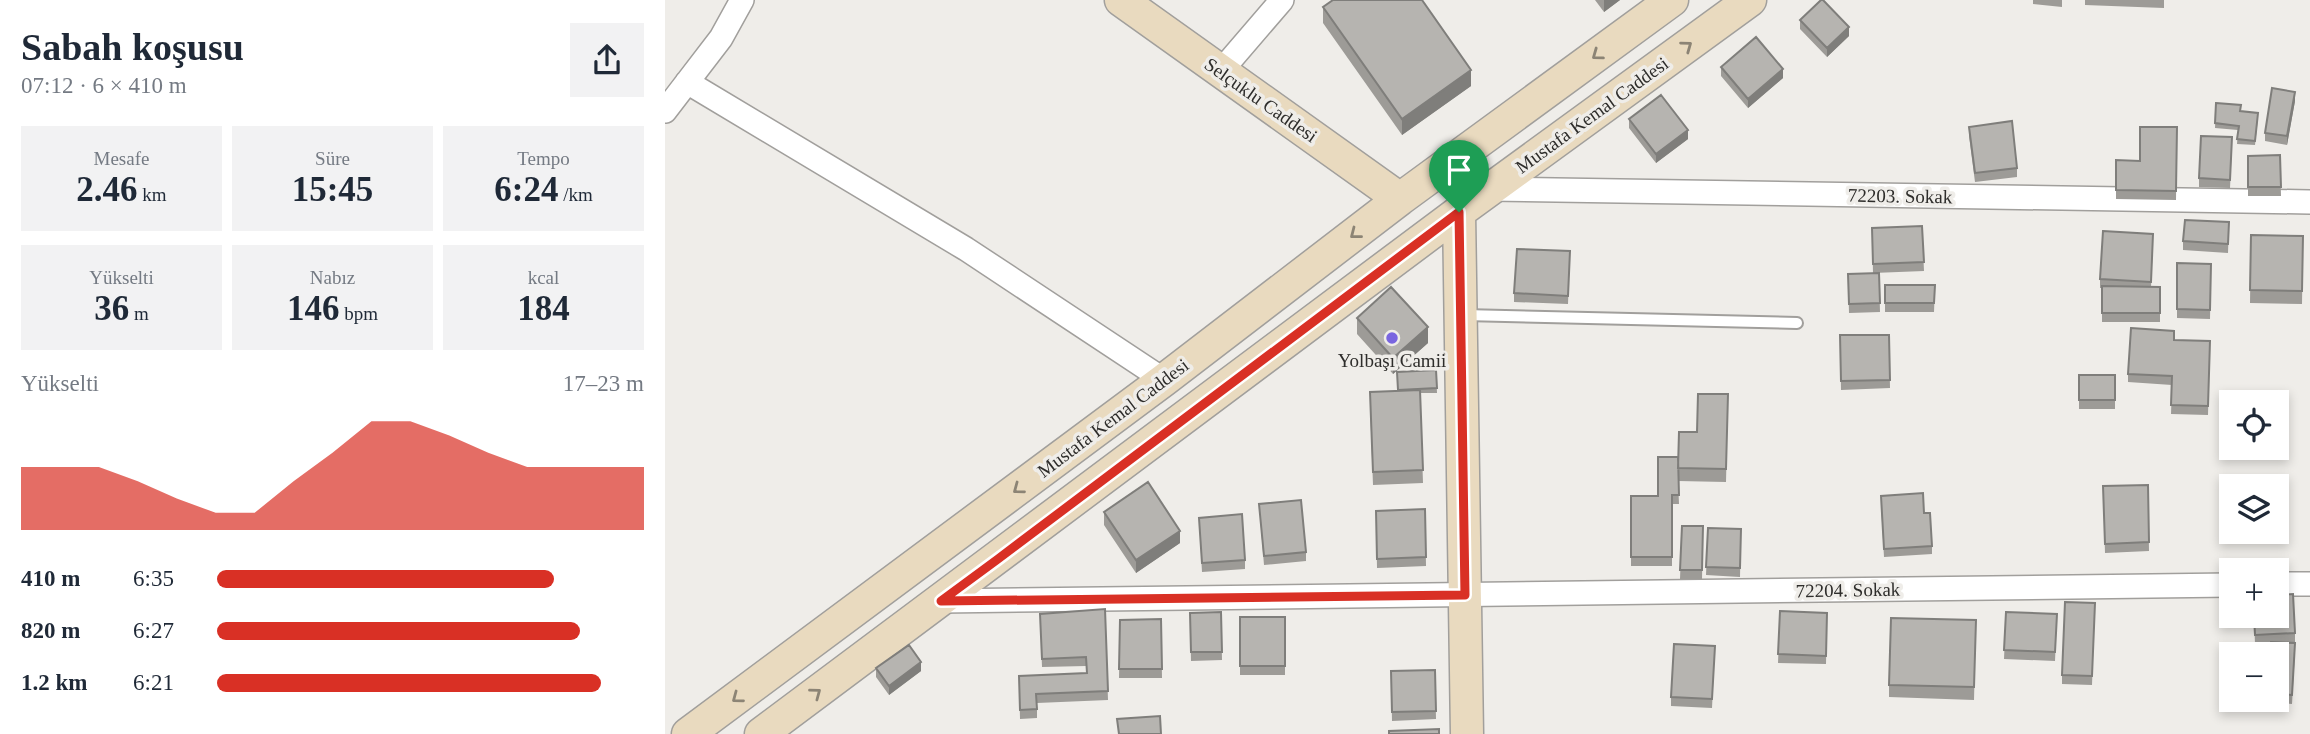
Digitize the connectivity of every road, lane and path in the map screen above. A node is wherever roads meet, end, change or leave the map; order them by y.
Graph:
1 (742, 0) edge
2 (1121, 0) edge
3 (1282, 0) edge
4 (1672, 0) edge
5 (1750, 0) edge
6 (1221, 71) junction
7 (687, 82) junction
8 (665, 111) edge
9 (1490, 190) junction
10 (1400, 199) junction
11 (2310, 202) edge
12 (1459, 212) junction
13 (1462, 315) junction
14 (1797, 323) dead end
15 (1164, 380) junction
16 (2310, 583) edge
17 (2289, 584) edge
18 (2219, 585) edge
19 (1465, 595) junction
20 (941, 601) junction
21 (688, 734) edge
22 (761, 734) edge
23 (1467, 734) edge

1 - 7 street
2 - 6 main road, Selçuklu Caddesi
3 - 6 street
4 -> 10 main road, Mustafa Kemal Caddesi
9 -> 5 main road, Mustafa Kemal Caddesi
6 - 10 main road, Selçuklu Caddesi
7 - 8 street
7 - 15 street
9 - 11 street, 72203. Sokak
9 - 12 main road, Mustafa Kemal Caddesi
10 -> 15 main road, Mustafa Kemal Caddesi
12 - 13 main road
12 - 20 main road, Mustafa Kemal Caddesi
13 - 14 lane
13 - 19 main road
15 -> 21 main road, Mustafa Kemal Caddesi
16 - 17 street
18 - 19 street, 72204. Sokak
19 - 20 street, 72204. Sokak
19 - 23 main road
22 -> 20 main road, Mustafa Kemal Caddesi

